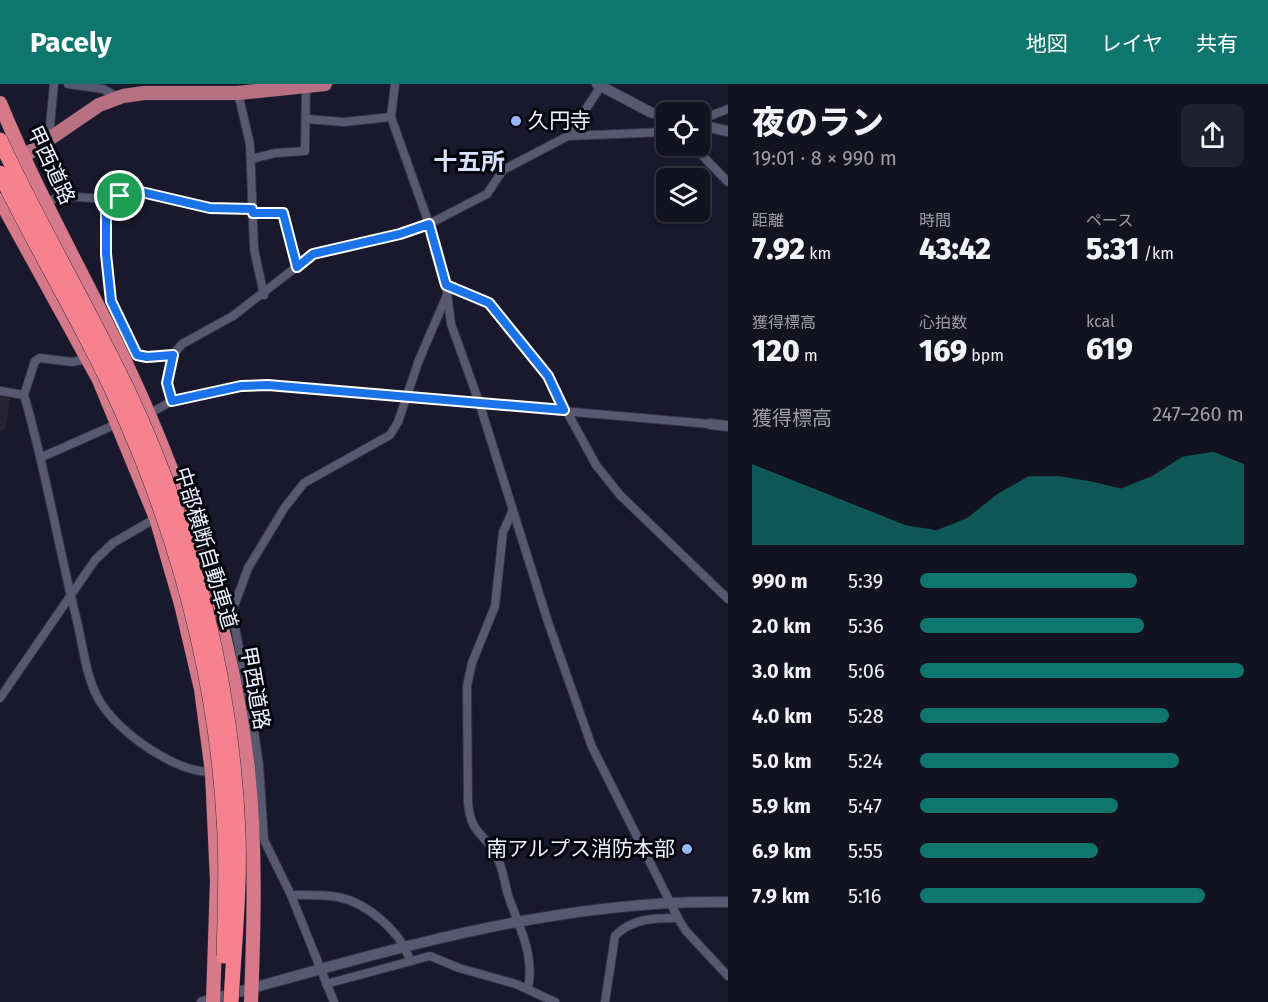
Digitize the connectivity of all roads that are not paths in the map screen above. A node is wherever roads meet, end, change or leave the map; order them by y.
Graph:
1 (54, 84) edge
2 (68, 84) edge
3 (325, 84) edge
4 (396, 84) edge
5 (599, 85) edge
6 (306, 87) junction
7 (228, 90) edge
8 (118, 97) junction
9 (0, 103) edge
10 (728, 109) edge
11 (656, 114) edge
12 (710, 116) edge
13 (391, 117) junction
14 (307, 119) junction
15 (710, 128) edge
16 (728, 131) edge
17 (656, 132) edge
18 (49, 136) junction
19 (568, 136) junction
20 (0, 141) edge
21 (23, 156) junction
22 (703, 156) edge
23 (252, 159) junction
24 (0, 173) edge
25 (728, 182) edge
26 (106, 199) junction
27 (0, 200) edge
28 (44, 203) junction
29 (253, 211) junction
30 (429, 224) junction
31 (297, 267) junction
32 (446, 285) junction
33 (264, 295) junction
34 (447, 295) junction
35 (173, 355) junction
36 (88, 359) junction
37 (0, 391) edge
38 (24, 395) junction
39 (406, 396) junction
40 (172, 401) junction
41 (479, 402) junction
42 (564, 410) junction
43 (149, 415) junction
44 (118, 423) junction
45 (710, 424) joint
46 (728, 426) edge
47 (42, 457) junction
48 (512, 512) junction
49 (156, 518) junction
50 (71, 596) junction
51 (728, 599) edge
52 (0, 698) edge
53 (253, 767) junction
54 (212, 772) junction
55 (291, 895) junction
56 (671, 901) junction
57 (728, 902) edge
58 (678, 918) junction
59 (519, 921) junction
60 (406, 946) junction
61 (410, 961) junction
62 (321, 970) junction
63 (728, 976) edge
64 (326, 984) junction
65 (528, 989) junction
66 (252, 995) edge
67 (213, 1001) edge
68 (231, 1002) edge
69 (334, 1002) edge
70 (555, 1002) edge
71 (605, 1002) edge

1 - 18 street
2 - 8 street
3 - 6 main road
4 - 13 street
5 - 11 street
5 - 19 street
6 - 7 main road
6 - 14 street
7 - 8 main road
7 - 23 street
8 - 18 main road
9 - 21 highway, 甲西道路
10 - 12 street
13 - 14 street
13 - 30 street
14 - 23 street
15 - 16 street
17 - 19 street
18 - 21 main road
19 - 30 street
20 - 68 highway, 中部横断自動車道, bridge
21 - 24 main road
21 - 28 highway, 甲西道路
22 - 25 street
23 - 29 street
24 - 67 highway, 中部横断自動車道, bridge
26 - 28 street
26 - 29 street
26 - 35 street
27 - 36 highway
28 - 43 highway, 甲西道路
29 - 31 street
29 - 33 street
30 - 31 street
30 - 32 street
31 - 33 street
32 - 34 street
32 - 42 street
33 - 35 street
34 - 39 street
34 - 41 street
35 - 40 street
36 - 38 street
36 - 44 highway
37 - 38 street
38 - 47 street
39 - 40 street
39 - 41 street
39 - 53 street
40 - 43 street
41 - 42 street
41 - 48 street
42 - 45 street
42 - 51 street
43 - 44 street
43 - 53 highway, 甲西道路
44 - 47 street
44 - 49 highway
45 - 46 street
47 - 50 street
48 - 56 street
48 - 59 street
49 - 50 street
49 - 54 highway
50 - 52 street
50 - 54 street
53 - 54 street
53 - 55 street
53 - 66 highway, 甲西道路
54 - 67 highway
55 - 60 street
55 - 62 street
56 - 57 street
56 - 58 street
56 - 59 street
58 - 63 street
58 - 71 street
59 - 60 street
59 - 65 street
60 - 61 street
60 - 62 street
61 - 64 street
61 - 65 street
62 - 64 street
62 - 66 street
64 - 69 street
65 - 70 street
66 - 67 street

